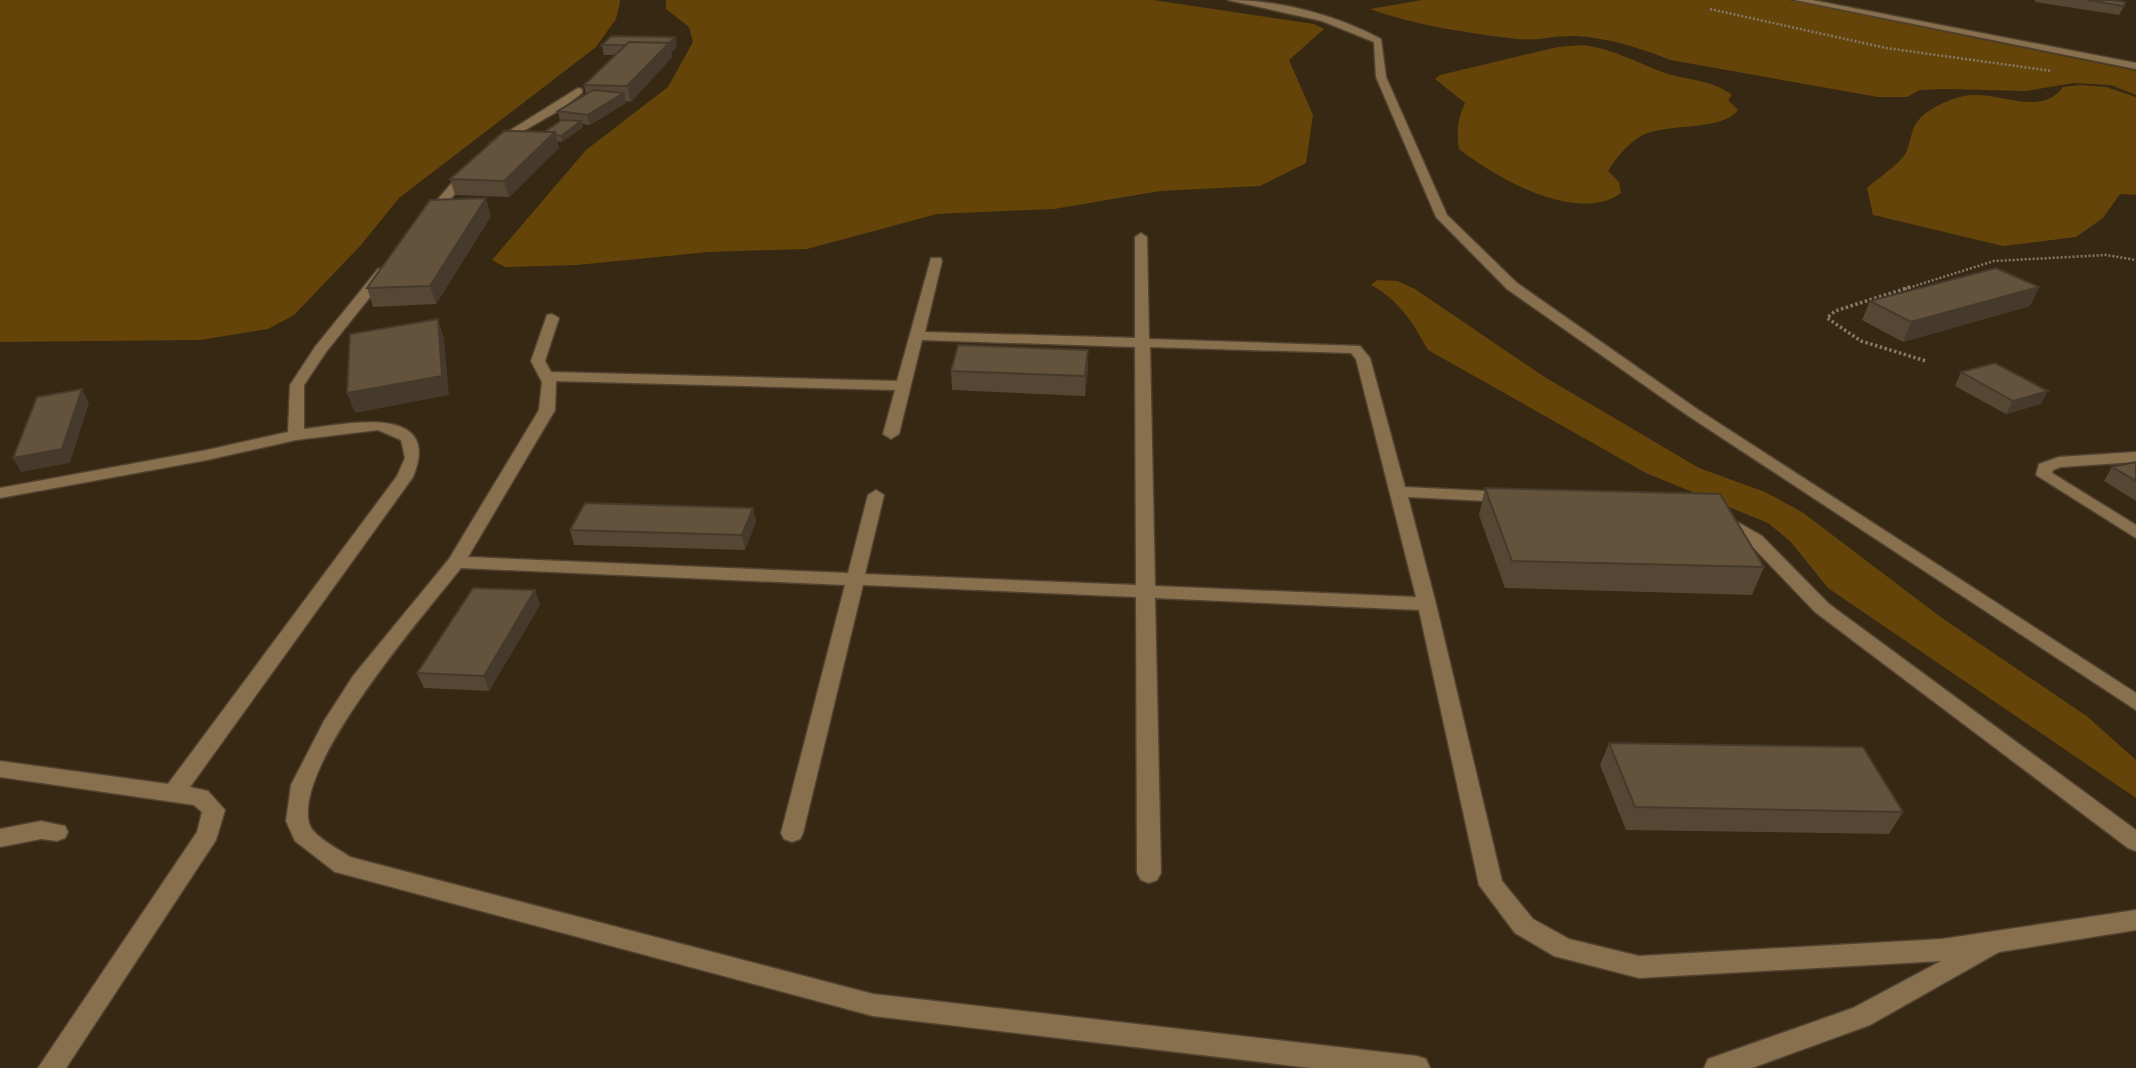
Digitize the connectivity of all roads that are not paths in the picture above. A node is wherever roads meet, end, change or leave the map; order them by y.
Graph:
1 (1232, 0) edge
2 (1799, 0) edge
3 (2136, 66) edge
4 (578, 91) dead end
5 (423, 224) edge
6 (1141, 237) dead end
7 (936, 261) dead end
8 (390, 263) edge
9 (552, 318) dead end
10 (917, 336) junction
11 (1142, 343) junction
12 (547, 376) junction
13 (904, 386) junction
14 (891, 434) dead end
15 (296, 435) junction
16 (2136, 457) edge
17 (1398, 492) junction
18 (0, 493) edge
19 (876, 495) dead end
20 (1526, 498) edge
21 (1701, 511) edge
22 (2136, 533) edge
23 (456, 562) junction
24 (855, 579) junction
25 (1145, 592) junction
26 (1427, 604) junction
27 (2136, 703) edge
28 (0, 769) edge
29 (174, 792) junction
30 (57, 832) dead end
31 (792, 833) dead end
32 (0, 838) edge
33 (2136, 842) edge
34 (1149, 873) dead end
35 (2136, 920) edge
36 (2001, 940) junction
37 (1353, 1064) edge
38 (51, 1068) edge
39 (1417, 1068) edge
40 (1717, 1068) edge

1 - 27 street
2 - 3 street
4 - 5 street
6 - 11 street
7 - 10 street
8 - 15 street
9 - 12 street
10 - 11 street
10 - 13 street
11 - 17 street
11 - 25 street
12 - 13 street
12 - 23 street
13 - 14 street
15 - 18 street
15 - 29 street
16 - 22 street
17 - 20 street
17 - 26 street
19 - 24 street
21 - 33 street
23 - 24 street
23 - 37 street
24 - 25 street
24 - 31 street
25 - 26 street
25 - 34 street
26 - 36 street
28 - 29 street
29 - 38 street
30 - 32 street
35 - 36 street
36 - 40 street
37 - 39 street

